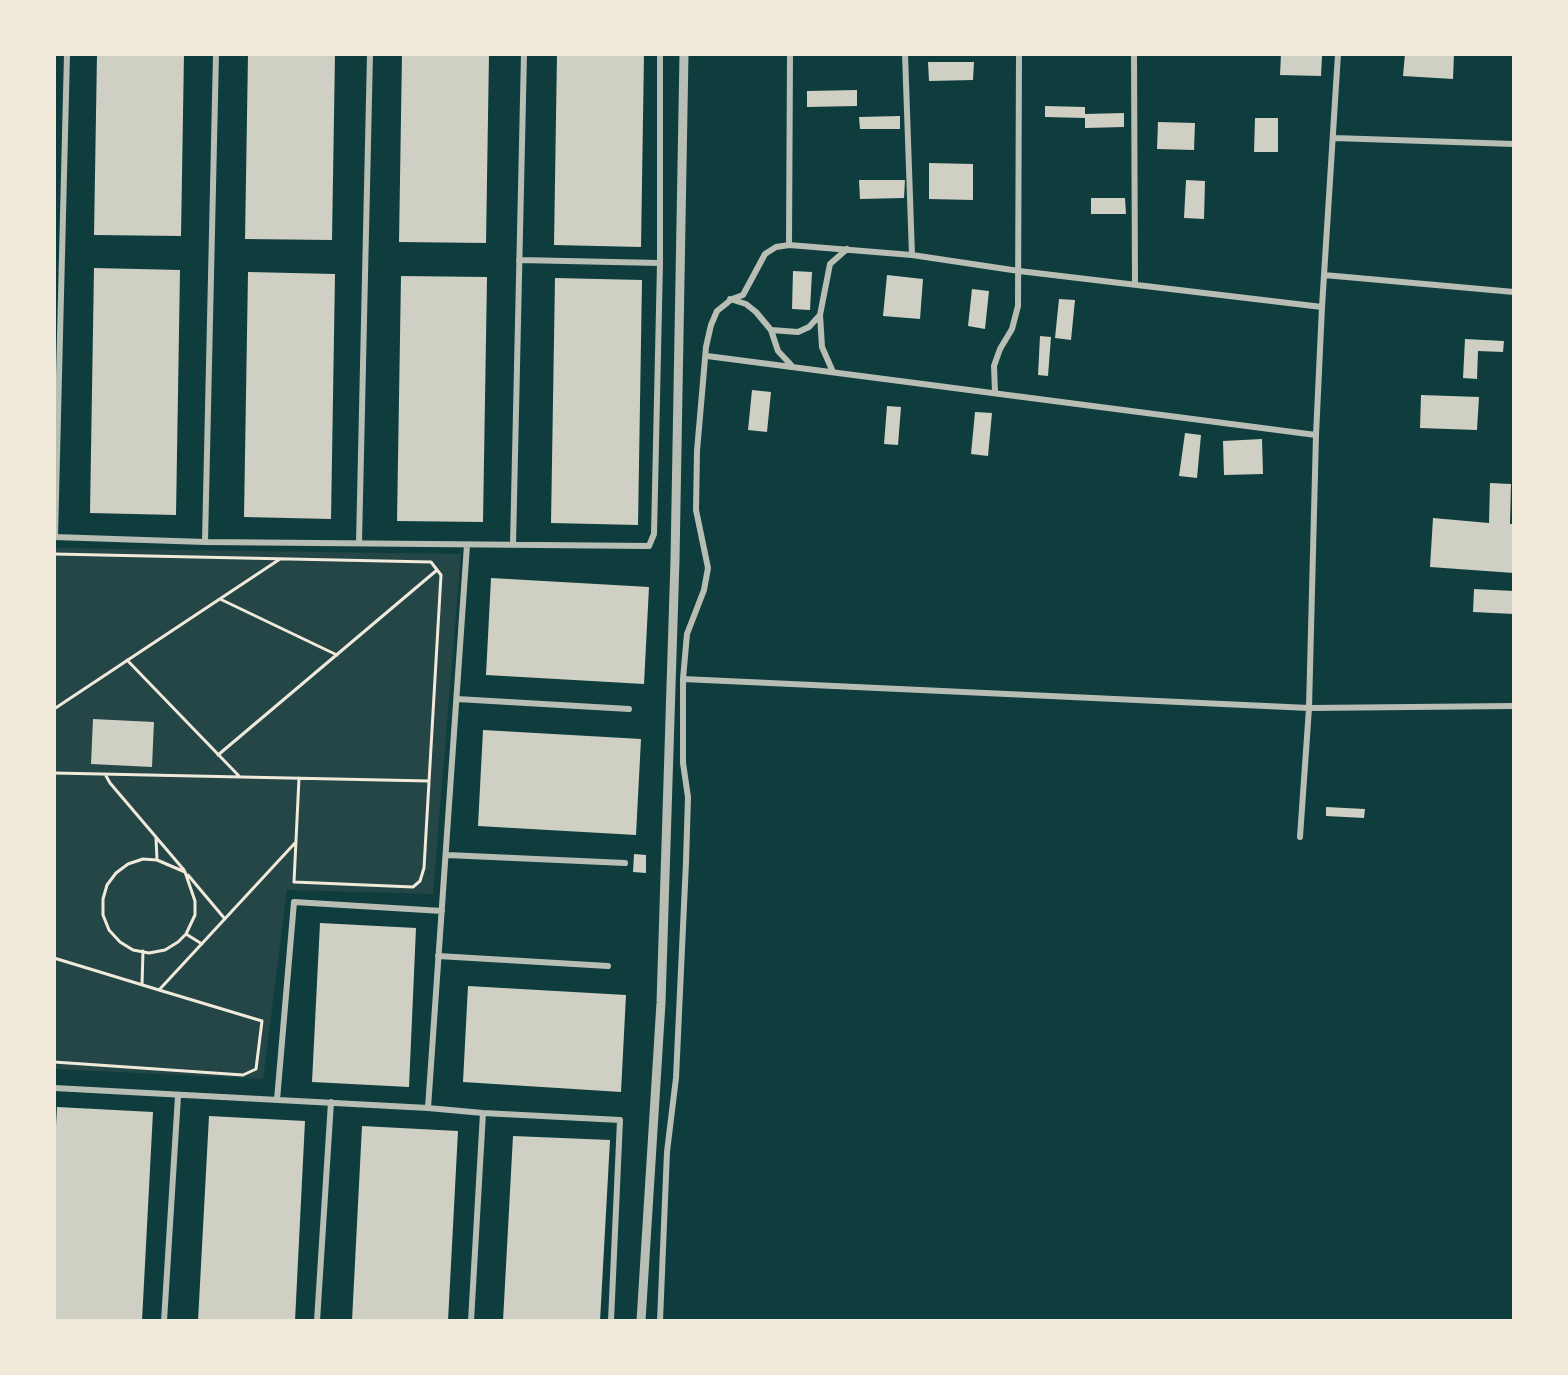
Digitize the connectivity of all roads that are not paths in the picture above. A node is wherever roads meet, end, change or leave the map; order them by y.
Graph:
1 (67, 54) edge
2 (216, 54) edge
3 (370, 54) edge
4 (524, 54) edge
5 (660, 54) edge
6 (684, 54) edge
7 (790, 54) edge
8 (905, 54) edge
9 (1019, 54) edge
10 (1134, 54) edge
11 (1338, 54) edge
12 (1334, 138) junction
13 (1514, 144) edge
14 (789, 245) junction
15 (847, 249) junction
16 (912, 255) junction
17 (519, 260) junction
18 (660, 263) junction
19 (1019, 271) junction
20 (1324, 275) junction
21 (1135, 284) junction
22 (1514, 292) edge
23 (731, 299) junction
24 (1322, 307) junction
25 (820, 315) junction
26 (771, 330) junction
27 (707, 356) junction
28 (792, 366) junction
29 (833, 372) junction
30 (995, 392) junction
31 (1316, 435) junction
32 (54, 537) edge
33 (205, 542) junction
34 (360, 543) junction
35 (467, 545) junction
36 (513, 545) junction
37 (683, 679) junction
38 (457, 699) junction
39 (1514, 706) edge
40 (1310, 708) junction
41 (629, 709) dead end
42 (1300, 837) dead end
43 (447, 855) junction
44 (626, 863) dead end
45 (442, 911) junction
46 (438, 956) junction
47 (608, 966) dead end
48 (54, 1088) edge
49 (178, 1096) junction
50 (277, 1100) junction
51 (331, 1102) junction
52 (429, 1108) junction
53 (483, 1113) junction
54 (164, 1321) edge
55 (317, 1321) edge
56 (471, 1321) edge
57 (610, 1321) edge
58 (641, 1321) edge
59 (660, 1321) edge

1 - 32 street
2 - 33 street
3 - 34 street
4 - 17 street
5 - 18 street
6 - 58 street
7 - 14 street
8 - 16 street
9 - 19 street
10 - 21 street
11 - 12 street
12 - 13 street
12 - 20 street
14 - 15 street
14 - 23 street
15 - 16 street
15 - 25 street
16 - 19 street
17 - 18 street
17 - 36 street
18 - 36 street
19 - 21 street
19 - 30 street
20 - 22 street
20 - 24 street
21 - 24 street
23 - 26 street
23 - 27 street
24 - 31 street
25 - 26 street
25 - 29 street
26 - 28 street
27 - 28 street
27 - 37 street
28 - 29 street
29 - 30 street
30 - 31 street
31 - 40 street
32 - 33 street
33 - 34 street
34 - 35 street
35 - 36 street
35 - 38 street
37 - 40 street
37 - 59 street
38 - 41 street
38 - 43 street
39 - 40 street
40 - 42 street
43 - 44 street
43 - 45 street
45 - 46 street
45 - 50 street
46 - 47 street
46 - 52 street
48 - 49 street
49 - 50 street
49 - 54 street
50 - 51 street
51 - 52 street
51 - 55 street
52 - 53 street
53 - 56 street
53 - 57 street

